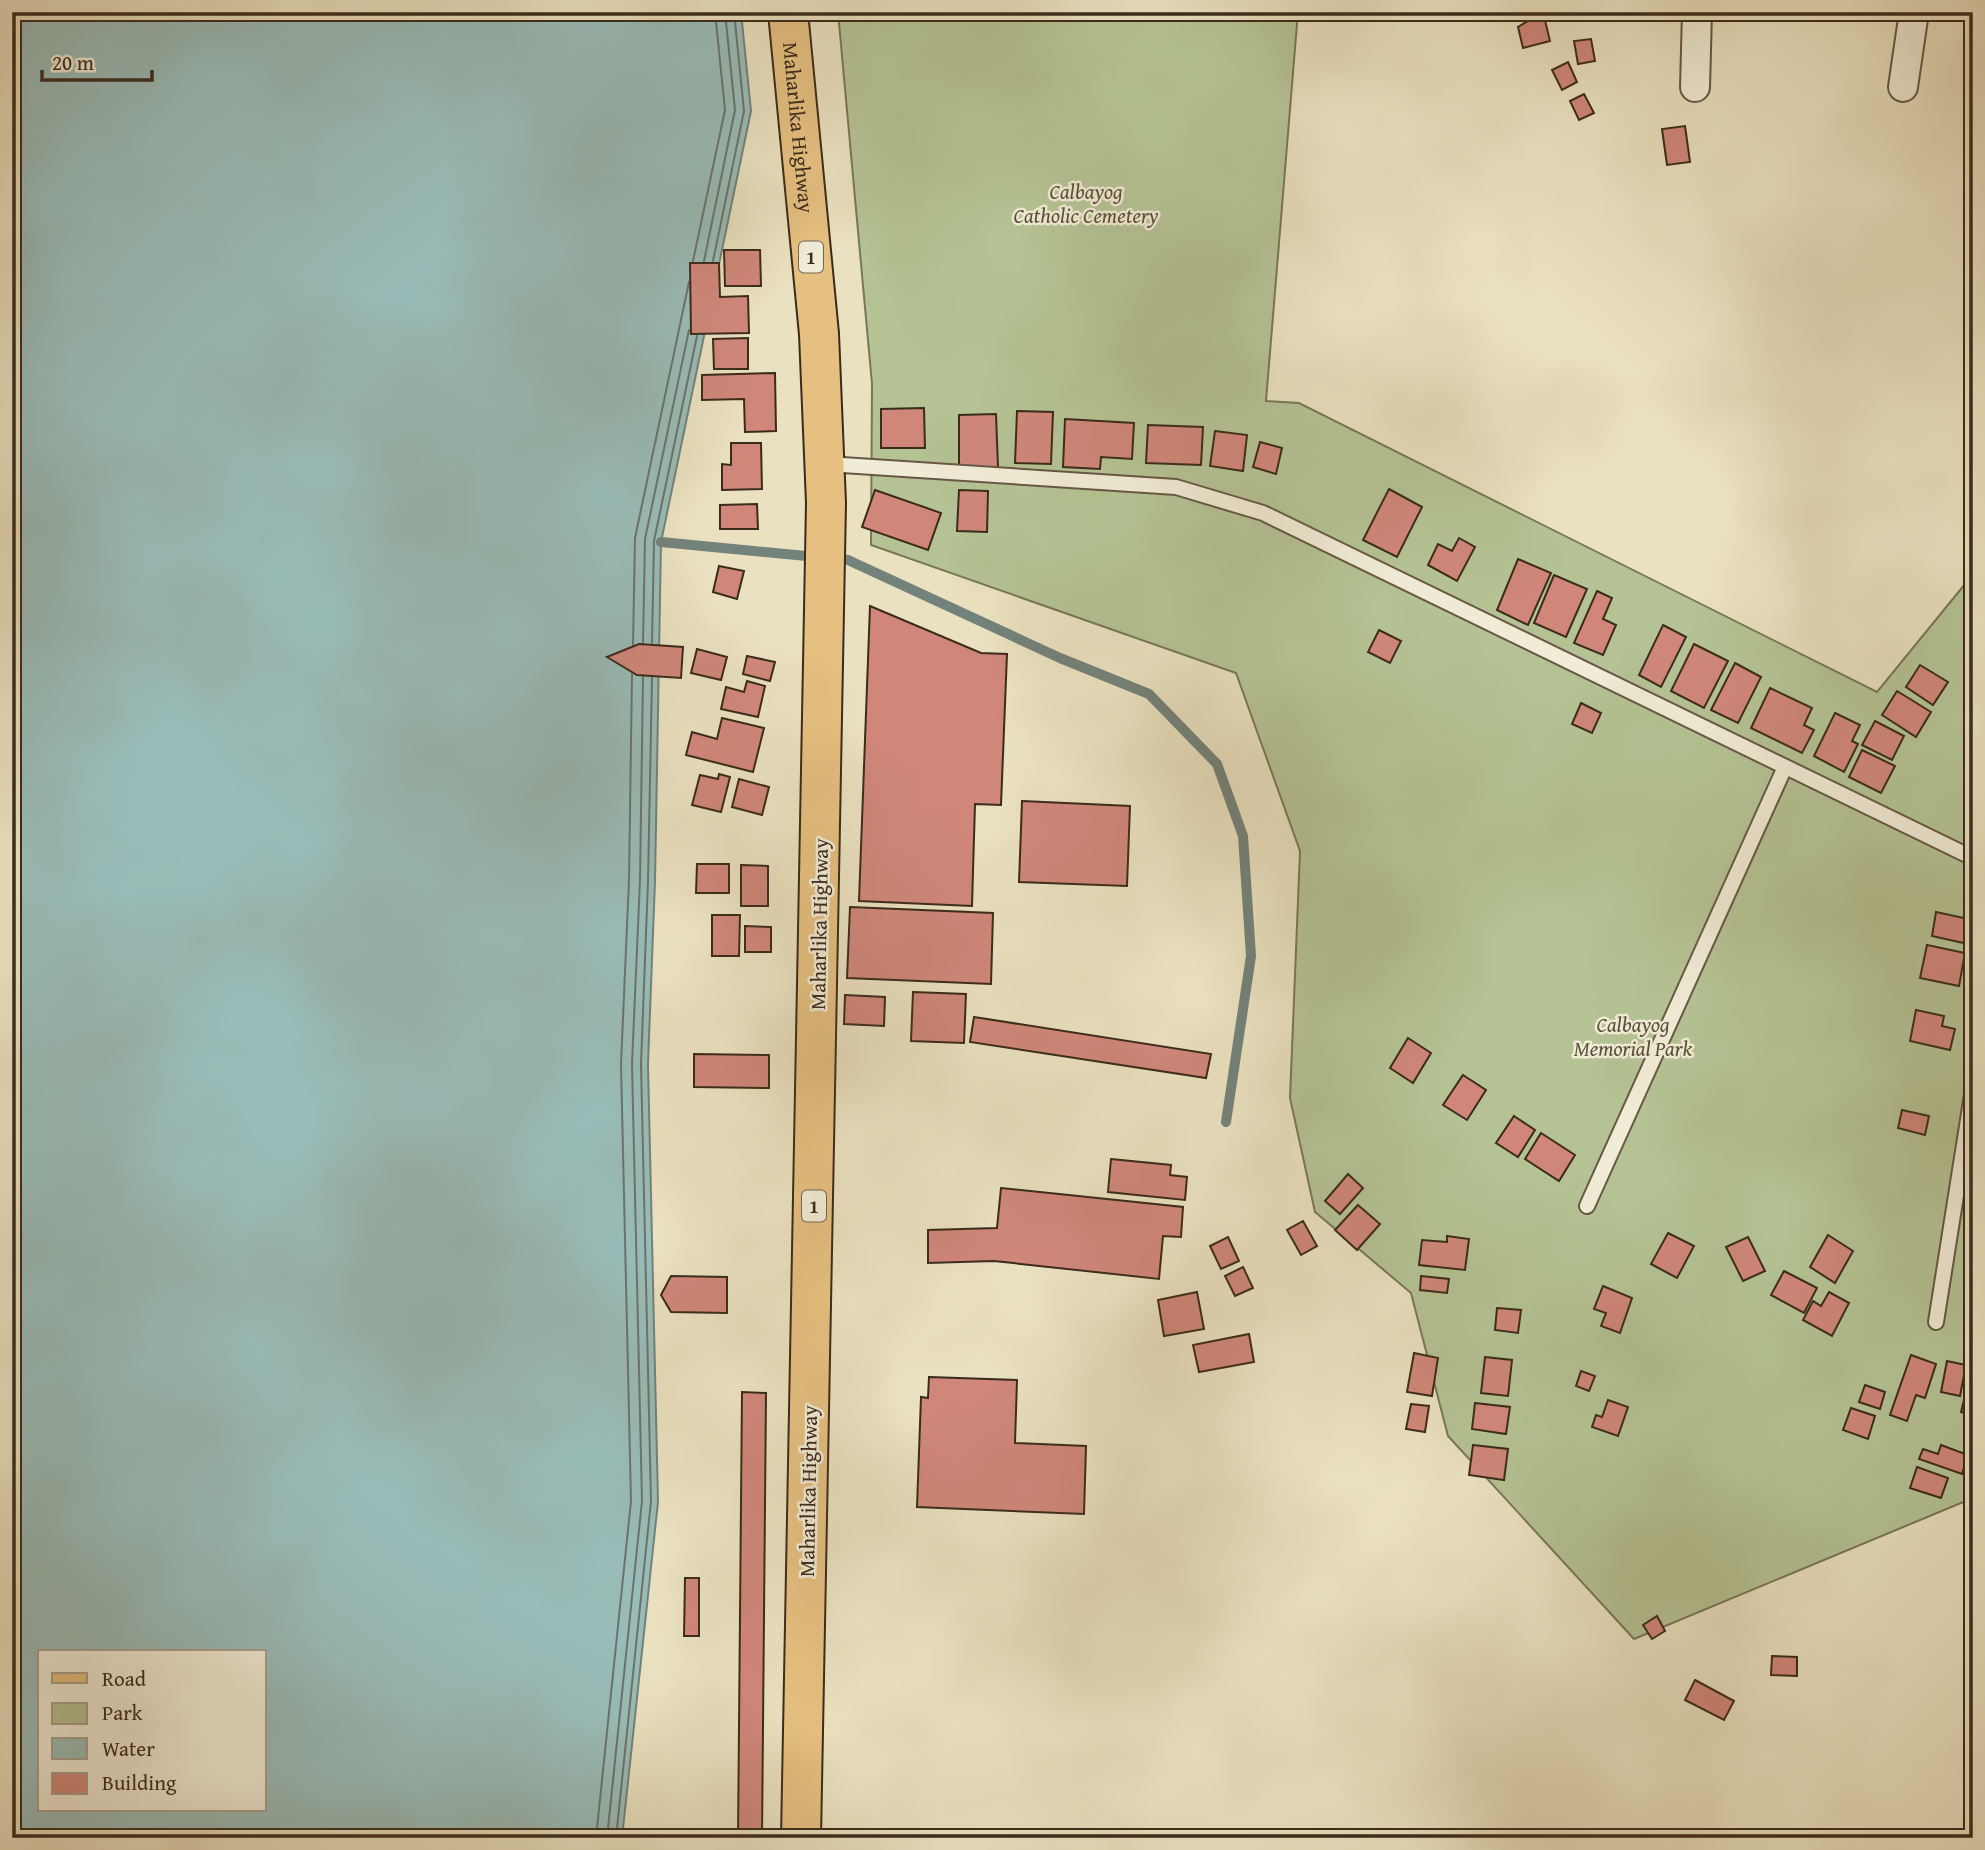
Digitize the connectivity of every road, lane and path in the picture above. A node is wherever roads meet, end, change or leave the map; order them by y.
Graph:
1 (788, 12) edge
2 (1697, 12) edge
3 (1914, 12) edge
4 (1695, 87) dead end
5 (1903, 87) dead end
6 (826, 464) junction
7 (1785, 767) junction
8 (1973, 858) edge
9 (1973, 1088) edge
10 (1587, 1206) dead end
11 (1937, 1322) dead end
12 (801, 1838) edge

1 - 6 main road, Maharlika Highway / 1
2 - 4 street
3 - 5 street
6 - 7 lane
6 - 12 main road, Maharlika Highway / 1
7 - 8 lane
7 - 10 lane
9 - 11 lane

